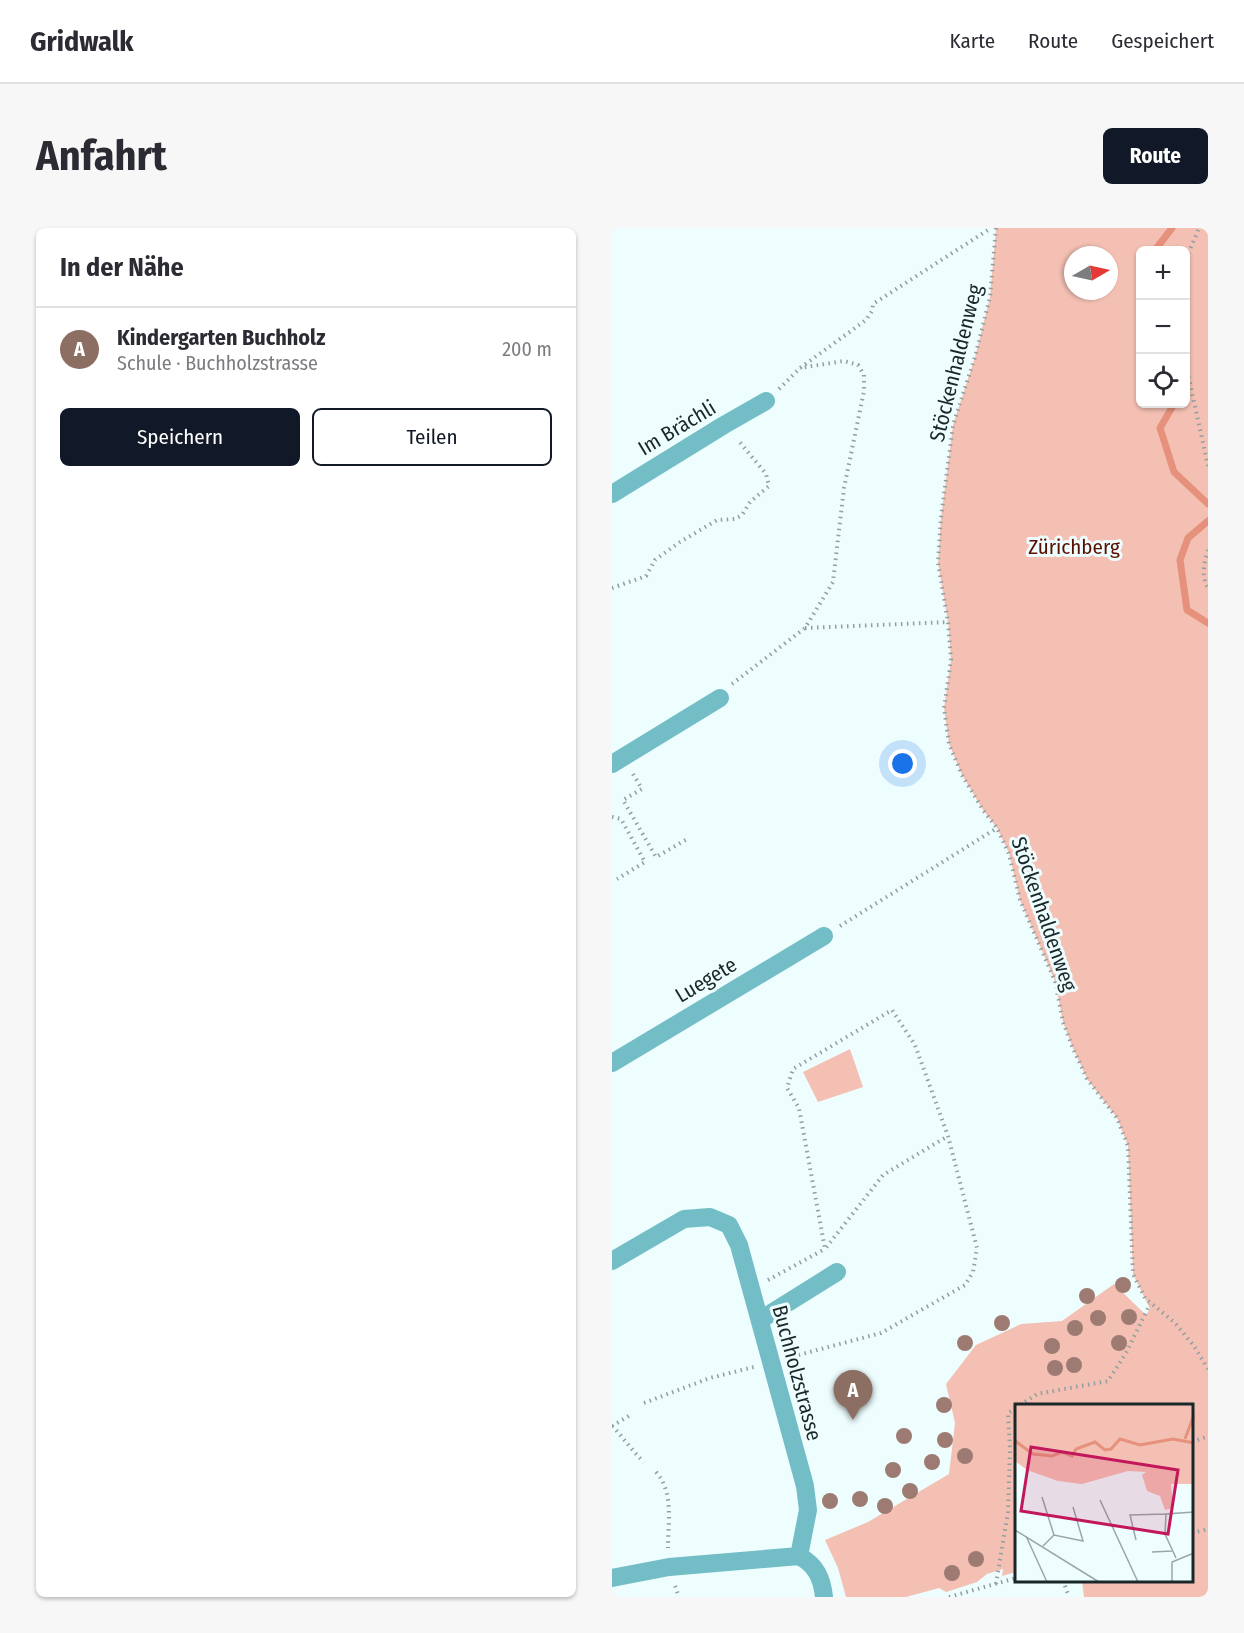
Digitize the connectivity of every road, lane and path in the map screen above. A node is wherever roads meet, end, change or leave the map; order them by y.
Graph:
1 (991, 228) edge
2 (996, 228) edge
3 (1199, 228) edge
4 (1190, 248) edge
5 (800, 368) junction
6 (1190, 387) edge
7 (766, 401) joint
8 (724, 425) junction
9 (1208, 466) edge
10 (612, 494) edge
11 (1208, 550) edge
12 (612, 588) edge
13 (1208, 588) edge
14 (948, 622) junction
15 (805, 628) junction
16 (720, 698) joint
17 (614, 763) edge
18 (612, 817) edge
19 (997, 828) junction
20 (689, 838) dead end
21 (617, 879) dead end
22 (824, 936) joint
23 (612, 1063) edge
24 (948, 1136) junction
25 (825, 1249) junction
26 (612, 1261) edge
27 (837, 1272) dead end
28 (751, 1289) junction
29 (1150, 1304) junction
30 (760, 1320) junction
31 (771, 1362) junction
32 (1208, 1369) edge
33 (644, 1403) dead end
34 (1022, 1404) edge
35 (1015, 1409) edge
36 (632, 1414) dead end
37 (612, 1426) edge
38 (1208, 1436) edge
39 (1193, 1441) edge
40 (644, 1462) dead end
41 (656, 1472) dead end
42 (1008, 1495) junction
43 (1015, 1495) edge
44 (1208, 1529) edge
45 (1193, 1533) edge
46 (799, 1556) junction
47 (669, 1567) junction
48 (612, 1578) edge
49 (1015, 1578) edge
50 (1063, 1582) edge
51 (996, 1584) junction
52 (675, 1585) dead end
53 (680, 1597) edge
54 (824, 1597) edge
55 (949, 1597) edge
56 (1069, 1597) edge

1 - 5 path
2 - 14 path, Stöckenhaldenweg
3 - 4 path
5 - 7 path
5 - 15 path
6 - 9 path
7 - 8 street, Im Brächli
8 - 10 street, Im Brächli
8 - 12 path
11 - 13 path
14 - 15 path
14 - 19 path, Stöckenhaldenweg
15 - 16 path
16 - 17 street
17 - 20 path
18 - 21 path
19 - 22 path
19 - 29 path, Stöckenhaldenweg
22 - 23 street, Luegete
24 - 25 path
24 - 25 path
24 - 31 path
25 - 28 path
26 - 28 street, Buchholzstrasse
27 - 30 street
28 - 30 street, Buchholzstrasse
29 - 32 path, Stöckenhaldenweg
29 - 34 path
30 - 31 street, Buchholzstrasse
31 - 33 path
31 - 46 street, Buchholzstrasse
35 - 42 path
36 - 37 path
37 - 40 path
38 - 39 path
41 - 47 path
42 - 43 path
42 - 51 path
44 - 45 path
46 - 47 street
46 - 54 street
47 - 48 street
49 - 51 path
50 - 56 path
51 - 55 path
52 - 53 path

